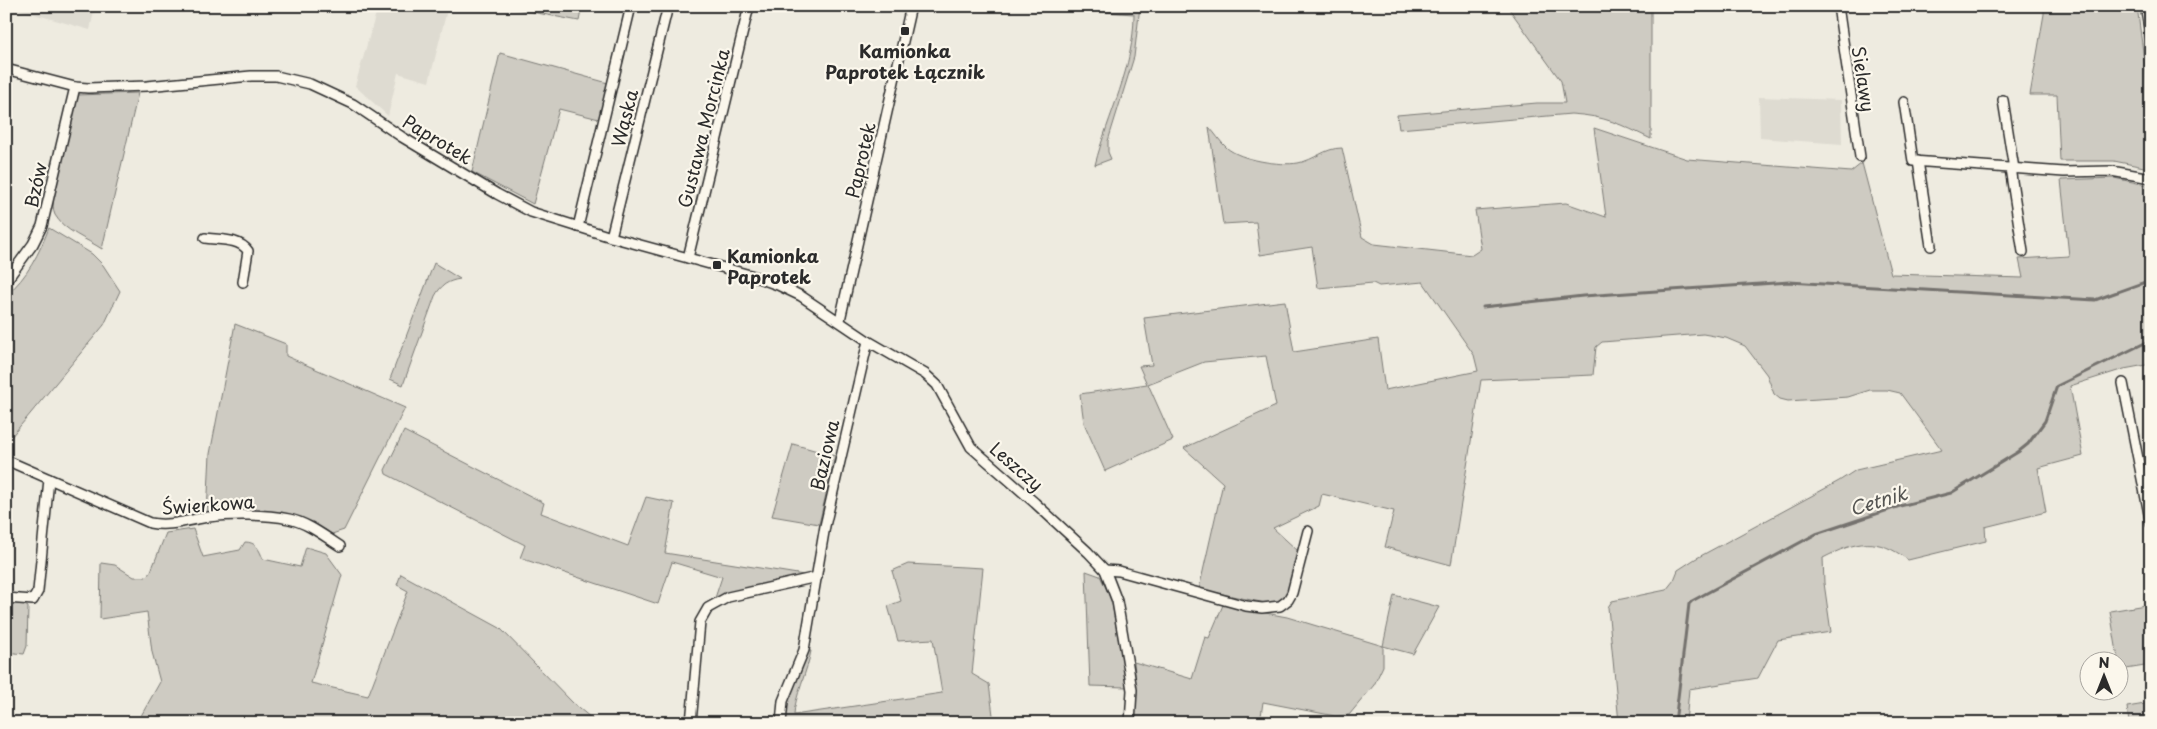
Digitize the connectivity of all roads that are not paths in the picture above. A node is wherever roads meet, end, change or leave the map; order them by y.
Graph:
1 (631, 6) edge
2 (668, 6) edge
3 (749, 6) edge
4 (911, 6) edge
5 (1838, 6) edge
6 (2145, 6) edge
7 (2151, 39) edge
8 (6, 69) edge
9 (76, 87) junction
10 (2003, 100) dead end
11 (1904, 102) dead end
12 (1860, 156) dead end
13 (1918, 161) junction
14 (2012, 168) junction
15 (2151, 178) edge
16 (578, 227) junction
17 (611, 237) junction
18 (205, 238) dead end
19 (1931, 246) dead end
20 (2023, 252) dead end
21 (688, 258) junction
22 (6, 281) edge
23 (243, 282) dead end
24 (840, 320) junction
25 (868, 341) junction
26 (925, 374) joint
27 (2123, 382) dead end
28 (6, 460) edge
29 (49, 479) junction
30 (2151, 524) edge
31 (1308, 531) dead end
32 (340, 546) dead end
33 (1105, 570) junction
34 (817, 577) junction
35 (6, 598) edge
36 (691, 723) edge
37 (781, 723) edge
38 (1130, 723) edge

1 - 16 street
2 - 17 street, Wąska
3 - 21 street, Gustawa Morcinka
4 - 24 street, Paprotek
5 - 12 street, Sielawy
6 - 7 street
8 - 9 street, Paprotek
9 - 16 street, Paprotek
9 - 22 street, Bzów
10 - 14 street
11 - 13 street, Sielawy
13 - 14 street
13 - 19 street, Sielawy
14 - 15 street
14 - 20 street
16 - 17 street, Paprotek
17 - 21 street, Paprotek
18 - 23 street
21 - 24 street, Paprotek
24 - 25 street, Paprotek
25 - 26 street, Paprotek
25 - 34 street, Baziowa
26 - 33 street, Leszczy
27 - 30 street
28 - 29 street, Świerkowa
29 - 32 street, Świerkowa
29 - 35 street
31 - 33 street
33 - 38 street, Leszczy
34 - 36 street
34 - 37 street, Baziowa

